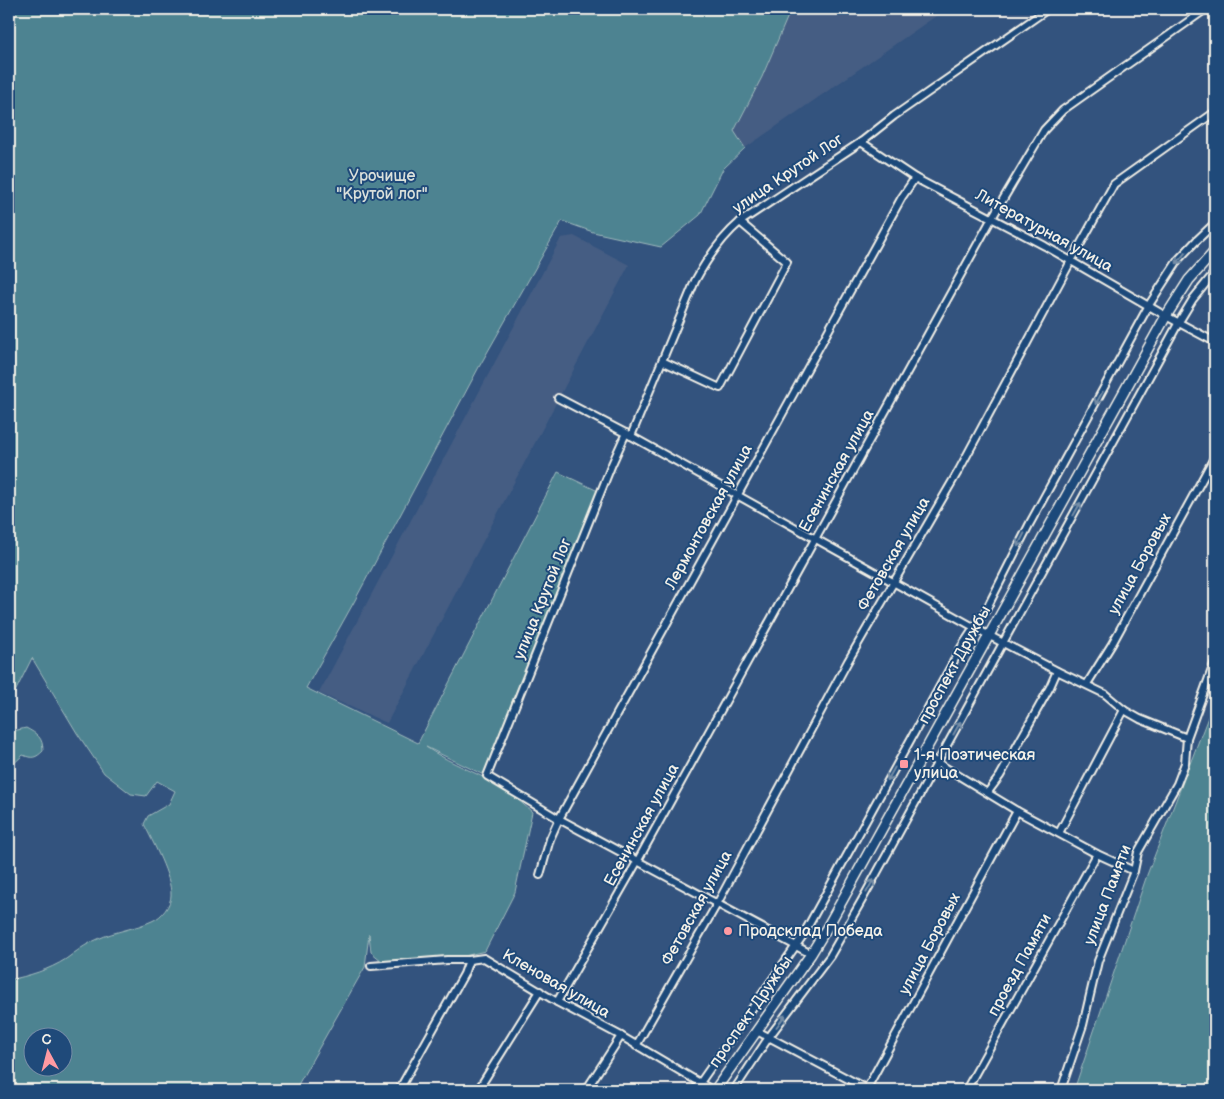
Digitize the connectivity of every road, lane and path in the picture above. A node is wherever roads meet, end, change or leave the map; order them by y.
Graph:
1 (1048, 9) edge
2 (1206, 9) edge
3 (1215, 112) edge
4 (861, 142) junction
5 (915, 178) junction
6 (992, 218) junction
7 (740, 222) junction
8 (1215, 223) edge
9 (1215, 251) edge
10 (1071, 261) junction
11 (1215, 272) edge
12 (1149, 306) junction
13 (1166, 316) junction
14 (1180, 322) junction
15 (1215, 342) edge
16 (662, 361) junction
17 (558, 398) dead end
18 (628, 435) junction
19 (1215, 456) edge
20 (737, 495) junction
21 (815, 539) junction
22 (894, 582) junction
23 (975, 627) junction
24 (988, 634) junction
25 (1004, 643) junction
26 (1215, 661) edge
27 (1057, 671) junction
28 (1087, 684) junction
29 (1124, 710) junction
30 (1187, 738) junction
31 (923, 754) junction
32 (938, 763) junction
33 (988, 792) junction
34 (1017, 811) junction
35 (559, 819) junction
36 (1059, 833) junction
37 (1097, 854) junction
38 (637, 862) junction
39 (1134, 871) junction
40 (540, 875) dead end
41 (717, 904) junction
42 (796, 946) junction
43 (811, 954) junction
44 (469, 960) junction
45 (372, 966) dead end
46 (540, 991) junction
47 (558, 1002) junction
48 (757, 1031) junction
49 (621, 1036) junction
50 (769, 1037) junction
51 (636, 1046) junction
52 (699, 1083) junction
53 (399, 1090) edge
54 (478, 1090) edge
55 (586, 1090) edge
56 (695, 1090) edge
57 (713, 1090) edge
58 (734, 1090) edge
59 (868, 1090) edge
60 (966, 1090) edge
61 (1061, 1090) edge

1 - 4 street, улица Крутой Лог
2 - 6 street, Есенинская улица
3 - 10 street, Фетовская улица
4 - 5 street, Литературная улица
4 - 7 street, улица Крутой Лог
5 - 6 street, Литературная улица
5 - 20 street, Лермонтовская улица
6 - 10 street, Литературная улица
6 - 21 street, Есенинская улица
7 - 16 street, улица Крутой Лог
7 - 16 street
8 -> 12 street
9 - 13 main road, проспект Дружбы
10 - 12 street, Литературная улица
10 - 22 street, Фетовская улица
11 - 14 street
12 - 13 street, Литературная улица
12 -> 23 street
13 - 14 street, Литературная улица
13 - 24 main road, проспект Дружбы
14 - 15 street, Литературная улица
25 -> 14 street
16 - 18 street, улица Крутой Лог
17 - 18 street
18 - 20 street
18 - 35 street, улица Крутой Лог
19 - 28 street, улица Боровых
20 - 21 street
20 - 35 street, Лермонтовская улица
21 - 22 street
21 - 38 street, Есенинская улица
22 - 23 street
22 - 41 street, Фетовская улица
23 - 24 street
23 -> 42 street
24 - 25 street
24 - 31 main road, проспект Дружбы
25 - 27 street
32 -> 25 street
26 - 30 street, улица Памяти
27 - 28 street
27 - 33 street
28 - 29 street
29 - 30 street
29 - 36 street
30 - 39 street, улица Памяти
31 - 32 street
31 - 43 main road, проспект Дружбы
32 - 33 street
50 -> 32 street
33 - 34 street
34 - 36 street
34 - 59 street, улица Боровых
35 - 38 street
35 - 40 street, Лермонтовская улица
36 - 37 street
37 - 39 street
37 - 60 street, проезд Памяти
38 - 41 street
38 - 47 street, Есенинская улица
39 - 61 street, улица Памяти
41 - 42 street
41 - 51 street, Фетовская улица
42 - 43 street
42 - 52 street
43 - 48 main road, проспект Дружбы
44 - 45 street, Кленовая улица
44 - 46 street, Кленовая улица
44 - 53 street
46 - 47 street, Кленовая улица
46 - 54 street
47 - 49 street, Кленовая улица
48 - 50 street
48 - 57 main road, проспект Дружбы
49 - 51 street, Кленовая улица
49 - 55 street
50 - 58 street
50 - 59 street
51 - 52 street, Кленовая улица
52 - 56 street
52 - 57 street, Кленовая улица

